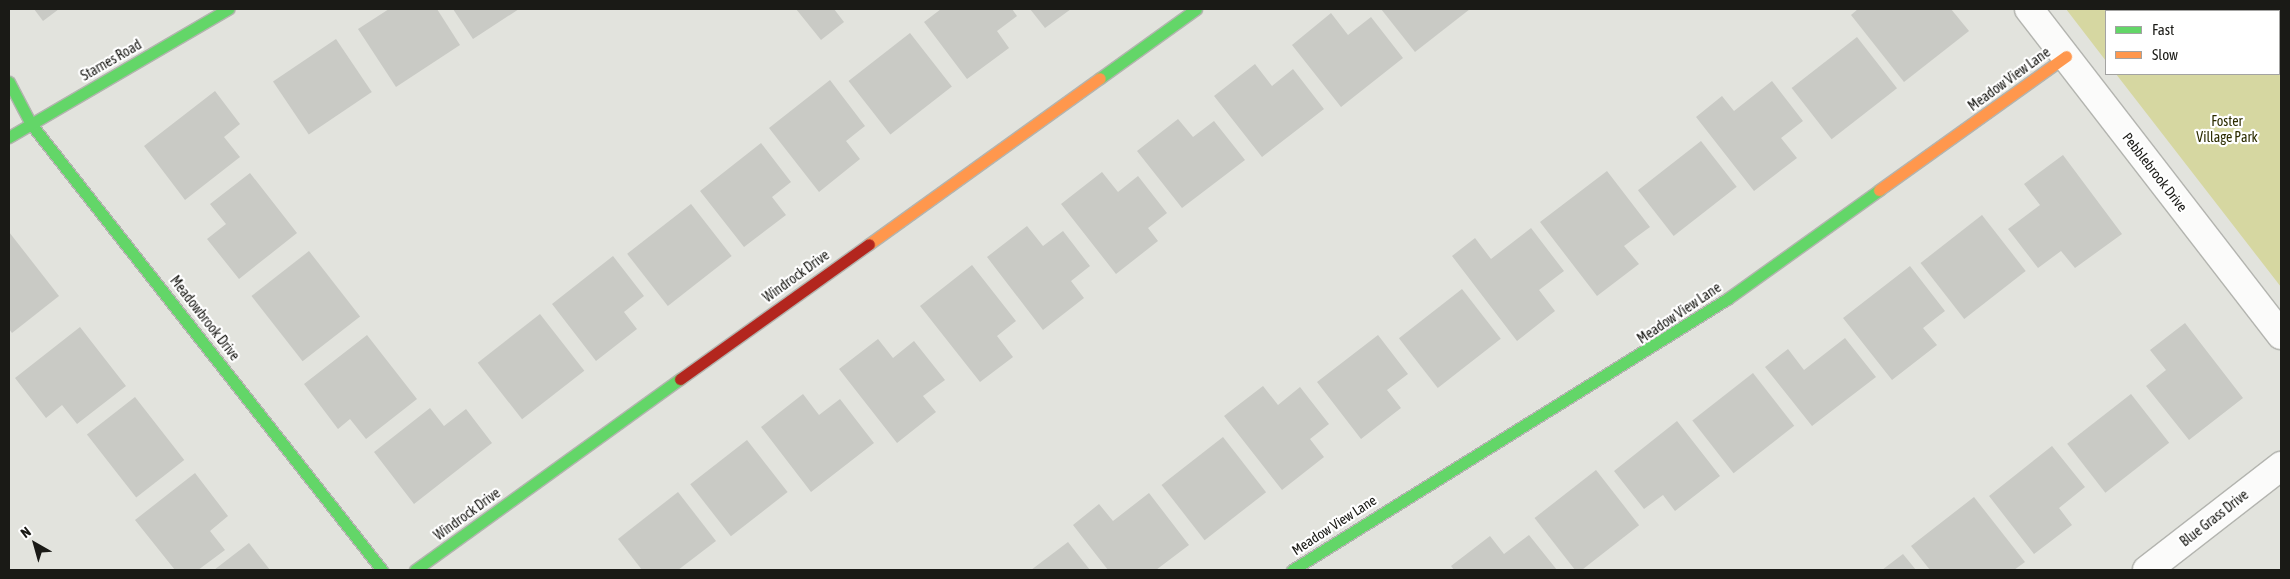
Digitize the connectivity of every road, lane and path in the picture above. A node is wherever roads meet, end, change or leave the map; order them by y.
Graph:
1 (228, 9) edge
2 (1196, 9) edge
3 (2029, 9) edge
4 (2066, 56) junction
5 (9, 82) edge
6 (31, 124) junction
7 (9, 137) edge
8 (2281, 335) edge
9 (2281, 466) edge
10 (382, 570) edge
11 (414, 570) edge
12 (1292, 570) edge
13 (2147, 570) edge

1 - 6 street, Starnes Road
2 - 11 street, Windrock Drive
3 - 4 street, Pebblebrook Drive
4 - 8 street, Pebblebrook Drive
4 - 12 street, Meadow View Lane
5 - 6 street, Meadowbrook Drive
6 - 7 street, Starnes Road
6 - 10 street, Meadowbrook Drive
9 - 13 street, Blue Grass Drive

